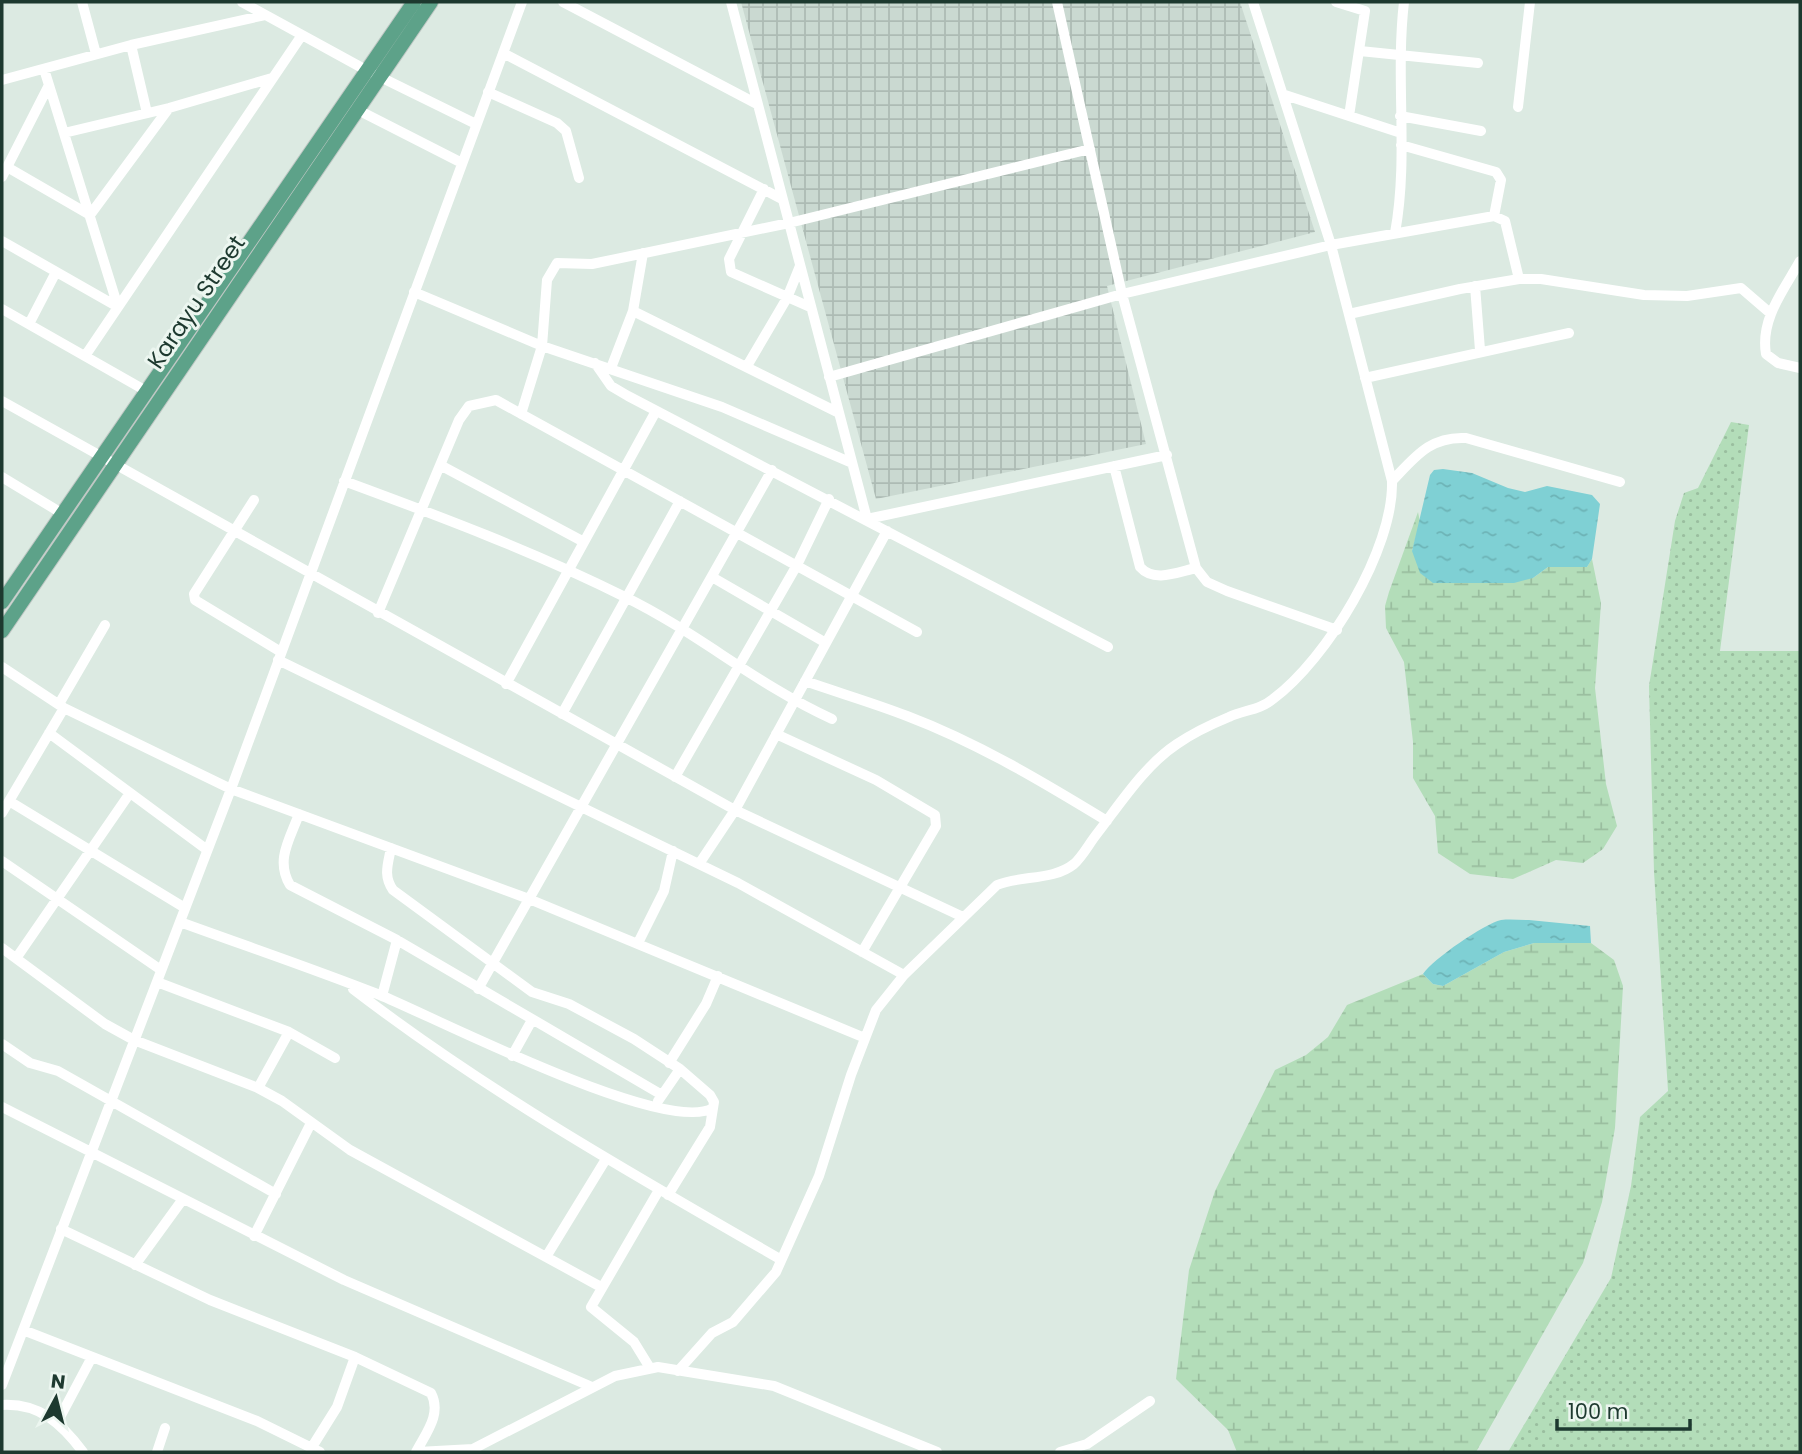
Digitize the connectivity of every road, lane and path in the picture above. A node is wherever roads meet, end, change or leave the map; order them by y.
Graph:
1 (82, 2) edge
2 (242, 2) edge
3 (432, 2) edge
4 (522, 2) edge
5 (563, 2) edge
6 (731, 2) edge
7 (1057, 2) edge
8 (1253, 2) edge
9 (1336, 2) edge
10 (1404, 2) edge
11 (1530, 2) edge
12 (409, 3) edge
13 (265, 15) junction
14 (302, 35) junction
15 (131, 45) junction
16 (1360, 51) junction
17 (503, 53) junction
18 (96, 54) junction
19 (1400, 56) junction
20 (1478, 63) dead end
21 (44, 69) junction
22 (373, 73) junction
23 (272, 78) junction
24 (2, 80) edge
25 (49, 85) junction
26 (488, 92) junction
27 (1285, 94) junction
28 (757, 104) junction
29 (1518, 107) dead end
30 (169, 108) junction
31 (356, 109) junction
32 (147, 113) junction
33 (1349, 116) junction
34 (1399, 116) junction
35 (476, 124) junction
36 (1481, 131) dead end
37 (64, 133) junction
38 (1401, 139) junction
39 (1090, 149) junction
40 (462, 163) junction
41 (4, 172) edge
42 (579, 178) dead end
43 (764, 188) junction
44 (782, 199) junction
45 (90, 215) junction
46 (1494, 216) junction
47 (789, 223) junction
48 (743, 232) junction
49 (1395, 233) junction
50 (2, 241) edge
51 (1331, 245) junction
52 (643, 253) junction
53 (1800, 261) edge
54 (800, 266) junction
55 (56, 272) junction
56 (1519, 279) junction
57 (1475, 286) junction
58 (414, 292) junction
59 (1122, 294) junction
60 (787, 298) junction
61 (118, 307) junction
62 (810, 307) junction
63 (2, 309) edge
64 (633, 311) junction
65 (1770, 313) junction
66 (1349, 314) junction
67 (29, 324) junction
68 (1569, 332) dead end
69 (542, 346) junction
70 (1480, 350) junction
71 (85, 356) junction
72 (595, 363) junction
73 (747, 366) junction
74 (611, 368) junction
75 (1800, 368) edge
76 (829, 377) junction
77 (1365, 378) junction
78 (149, 392) junction
79 (2, 401) edge
80 (656, 411) junction
81 (839, 413) junction
82 (521, 414) junction
83 (1167, 455) junction
84 (107, 460) junction
85 (852, 463) junction
86 (440, 465) junction
87 (1114, 466) junction
88 (624, 470) junction
89 (772, 470) junction
90 (2, 477) edge
91 (344, 481) junction
92 (1392, 481) junction
93 (1620, 482) dead end
94 (829, 499) junction
95 (254, 500) dead end
96 (680, 501) junction
97 (420, 509) junction
98 (63, 514) junction
99 (867, 519) junction
100 (887, 531) junction
101 (737, 532) junction
102 (233, 533) junction
103 (584, 542) junction
104 (797, 565) junction
105 (1196, 568) junction
106 (568, 572) junction
107 (309, 574) junction
108 (712, 577) junction
109 (852, 595) junction
110 (627, 597) junction
111 (2, 602) edge
112 (769, 610) junction
113 (378, 613) junction
114 (105, 625) dead end
115 (1337, 630) junction
116 (2, 631) edge
117 (682, 631) junction
118 (917, 632) dead end
119 (826, 643) junction
120 (1108, 647) dead end
121 (280, 656) junction
122 (2, 667) edge
123 (736, 667) junction
124 (806, 681) junction
125 (506, 684) junction
126 (794, 702) junction
127 (62, 706) junction
128 (562, 714) junction
129 (832, 719) dead end
130 (49, 733) junction
131 (776, 734) junction
132 (617, 744) junction
133 (675, 777) junction
134 (231, 789) junction
135 (130, 793) junction
136 (9, 801) junction
137 (580, 807) junction
138 (735, 810) junction
139 (2, 813) edge
140 (299, 814) junction
141 (1107, 821) junction
142 (391, 848) junction
143 (206, 849) junction
144 (89, 850) junction
145 (673, 851) junction
146 (2, 861) edge
147 (699, 864) junction
148 (899, 887) junction
149 (55, 899) junction
150 (529, 900) junction
151 (185, 908) junction
152 (963, 917) junction
153 (180, 922) junction
154 (397, 940) junction
155 (638, 943) junction
156 (2, 948) edge
157 (862, 952) junction
158 (17, 957) junction
159 (493, 964) junction
160 (161, 970) junction
161 (904, 975) junction
162 (718, 976) junction
163 (343, 981) junction
164 (157, 982) junction
165 (478, 989) junction
166 (382, 996) junction
167 (532, 1020) junction
168 (289, 1032) junction
169 (865, 1038) junction
170 (134, 1040) junction
171 (2, 1044) edge
172 (512, 1055) junction
173 (335, 1058) dead end
174 (669, 1062) junction
175 (680, 1069) junction
176 (258, 1088) junction
177 (662, 1096) junction
178 (109, 1101) junction
179 (2, 1107) edge
180 (654, 1107) junction
181 (713, 1108) junction
182 (311, 1124) junction
183 (91, 1153) junction
184 (606, 1159) junction
185 (664, 1192) junction
186 (276, 1194) junction
187 (183, 1199) junction
188 (61, 1229) junction
189 (254, 1236) junction
190 (546, 1257) junction
191 (780, 1259) junction
192 (135, 1265) junction
193 (601, 1287) junction
194 (23, 1331) junction
195 (92, 1357) junction
196 (355, 1357) junction
197 (650, 1368) junction
198 (678, 1371) junction
199 (2, 1385) edge
200 (592, 1387) junction
201 (1150, 1401) dead end
202 (2, 1405) edge
203 (58, 1421) junction
204 (165, 1428) dead end
205 (316, 1450) edge
206 (83, 1452) edge
207 (157, 1452) edge
208 (417, 1452) edge
209 (436, 1452) edge
210 (937, 1452) edge
211 (1060, 1452) edge

1 - 18 street
2 - 13 street
3 - 22 main road, Karayu Street
4 - 17 street
5 - 28 street
6 - 28 street
7 - 39 street
8 - 27 street
9 - 16 street
10 - 19 street
11 - 29 street
12 - 22 main road, Karayu Street
13 - 14 street
13 - 15 street
14 - 22 street
14 - 23 street
15 - 18 street
15 - 32 street
16 - 19 street
16 - 33 street
17 - 26 street
17 - 43 street
18 - 21 street
19 - 20 street
19 - 34 street
21 - 24 street
21 - 25 street
22 - 31 main road, Karayu Street
22 - 35 street
22 - 78 main road, Karayu Street
23 - 30 street
23 - 61 street
25 - 37 street
25 - 41 street
26 - 35 street
26 - 42 street
27 - 33 street
27 - 51 street
28 - 44 street
30 - 32 street
30 - 45 street
31 - 40 street
31 - 84 main road, Karayu Street
32 - 37 street
33 - 38 street
34 - 36 street
34 - 38 street
35 - 40 street
37 - 45 street
38 - 46 street
38 - 49 street
39 - 47 street
39 - 59 street
40 - 58 street
41 - 45 street
43 - 44 street
43 - 48 street
44 - 47 street
45 - 61 street
46 - 49 street
46 - 56 street
47 - 48 street
47 - 54 street
48 - 52 street
48 - 60 street
49 - 51 street
50 - 55 street
51 - 59 street
51 - 66 street
52 - 64 street
52 - 69 street
53 - 65 street
54 - 60 street
54 - 62 street
55 - 61 street
55 - 67 street
56 - 57 street
56 - 65 street
57 - 66 street
57 - 70 street
58 - 69 street
58 - 91 street
59 - 76 street
59 - 83 street
60 - 62 street
60 - 73 street
61 - 71 street
62 - 76 street
63 - 67 street
64 - 73 street
64 - 74 street
65 - 75 street
66 - 77 street
67 - 71 street
68 - 70 street
69 - 72 street
69 - 82 street
70 - 77 street
71 - 78 street
72 - 74 street
72 - 80 street
73 - 81 street
74 - 85 street
76 - 81 street
77 - 92 street
78 - 84 main road, Karayu Street
79 - 84 street
80 - 88 street
80 - 89 street
81 - 85 street
82 - 86 street
82 - 88 street
83 - 87 street
83 - 105 street
84 - 98 main road, Karayu Street
84 - 102 street
84 - 116 main road, Karayu Street
85 - 99 street
86 - 97 street
86 - 103 street
87 - 99 street
87 - 105 street
88 - 96 street
88 - 103 street
89 - 94 street
89 - 101 street
90 - 98 street
91 - 97 street
91 - 107 street
92 - 93 street
92 - 115 street
94 - 99 street
94 - 104 street
95 - 102 street
96 - 101 street
96 - 110 street
97 - 106 street
97 - 113 street
98 - 111 main road, Karayu Street
99 - 100 street
100 - 109 street
100 - 120 street
101 - 104 street
101 - 108 street
102 - 107 street
102 - 121 street
103 - 106 street
104 - 109 street
104 - 112 street
105 - 115 street
106 - 110 street
106 - 125 street
107 - 113 street
107 - 121 street
108 - 112 street
108 - 117 street
109 - 118 street
109 - 119 street
110 - 117 street
110 - 128 street
112 - 119 street
112 - 123 street
113 - 125 street
114 - 127 street
115 - 141 street
117 - 123 street
117 - 132 street
119 - 124 street
121 - 134 street
121 - 137 street
122 - 127 street
123 - 126 street
123 - 133 street
124 - 126 street
124 - 141 street
125 - 128 street
126 - 129 street
126 - 131 street
127 - 130 street
127 - 134 street
128 - 132 street
130 - 135 street
130 - 136 street
131 - 138 street
131 - 148 street
132 - 133 street
132 - 137 street
133 - 138 street
134 - 140 street
134 - 143 street
135 - 143 street
135 - 144 street
136 - 139 street
136 - 144 street
137 - 145 street
137 - 150 street
138 - 147 street
138 - 148 street
140 - 142 street
140 - 154 street
141 - 152 street
142 - 150 street
142 - 159 street
143 - 151 street
144 - 149 street
144 - 151 street
145 - 147 street
145 - 155 street
146 - 149 street
147 - 157 street
148 - 152 street
148 - 157 street
149 - 158 street
149 - 160 street
150 - 155 street
150 - 159 street
151 - 153 street
152 - 161 street
153 - 160 street
153 - 163 street
154 - 165 street
154 - 166 street
155 - 162 street
156 - 158 street
157 - 161 street
158 - 170 street
159 - 165 street
159 - 174 street
160 - 164 street
161 - 169 street
162 - 169 street
162 - 174 street
163 - 166 street
163 - 184 street
164 - 168 street
164 - 170 street
165 - 167 street
166 - 172 street
167 - 172 street
167 - 177 street
168 - 173 street
168 - 176 street
169 - 191 street
170 - 176 street
170 - 178 street
171 - 178 street
172 - 180 street
174 - 175 street
175 - 177 street
175 - 181 street
176 - 182 street
177 - 180 street
178 - 183 street
178 - 186 street
179 - 183 street
180 - 181 street
181 - 185 street
182 - 186 street
182 - 190 street
183 - 187 street
183 - 188 street
184 - 185 street
184 - 190 street
185 - 191 street
185 - 193 street
186 - 189 street
187 - 189 street
187 - 192 street
188 - 192 street
188 - 194 street
189 - 200 street
190 - 193 street
191 - 198 street
192 - 196 street
193 - 197 street
194 - 195 street
194 - 199 street
195 - 203 street
195 - 205 street
196 - 205 street
196 - 208 street
197 - 198 street
197 - 200 street
198 - 210 street
200 - 209 street
201 - 211 street
202 - 203 street
203 - 206 street
204 - 207 street
208 - 209 street

